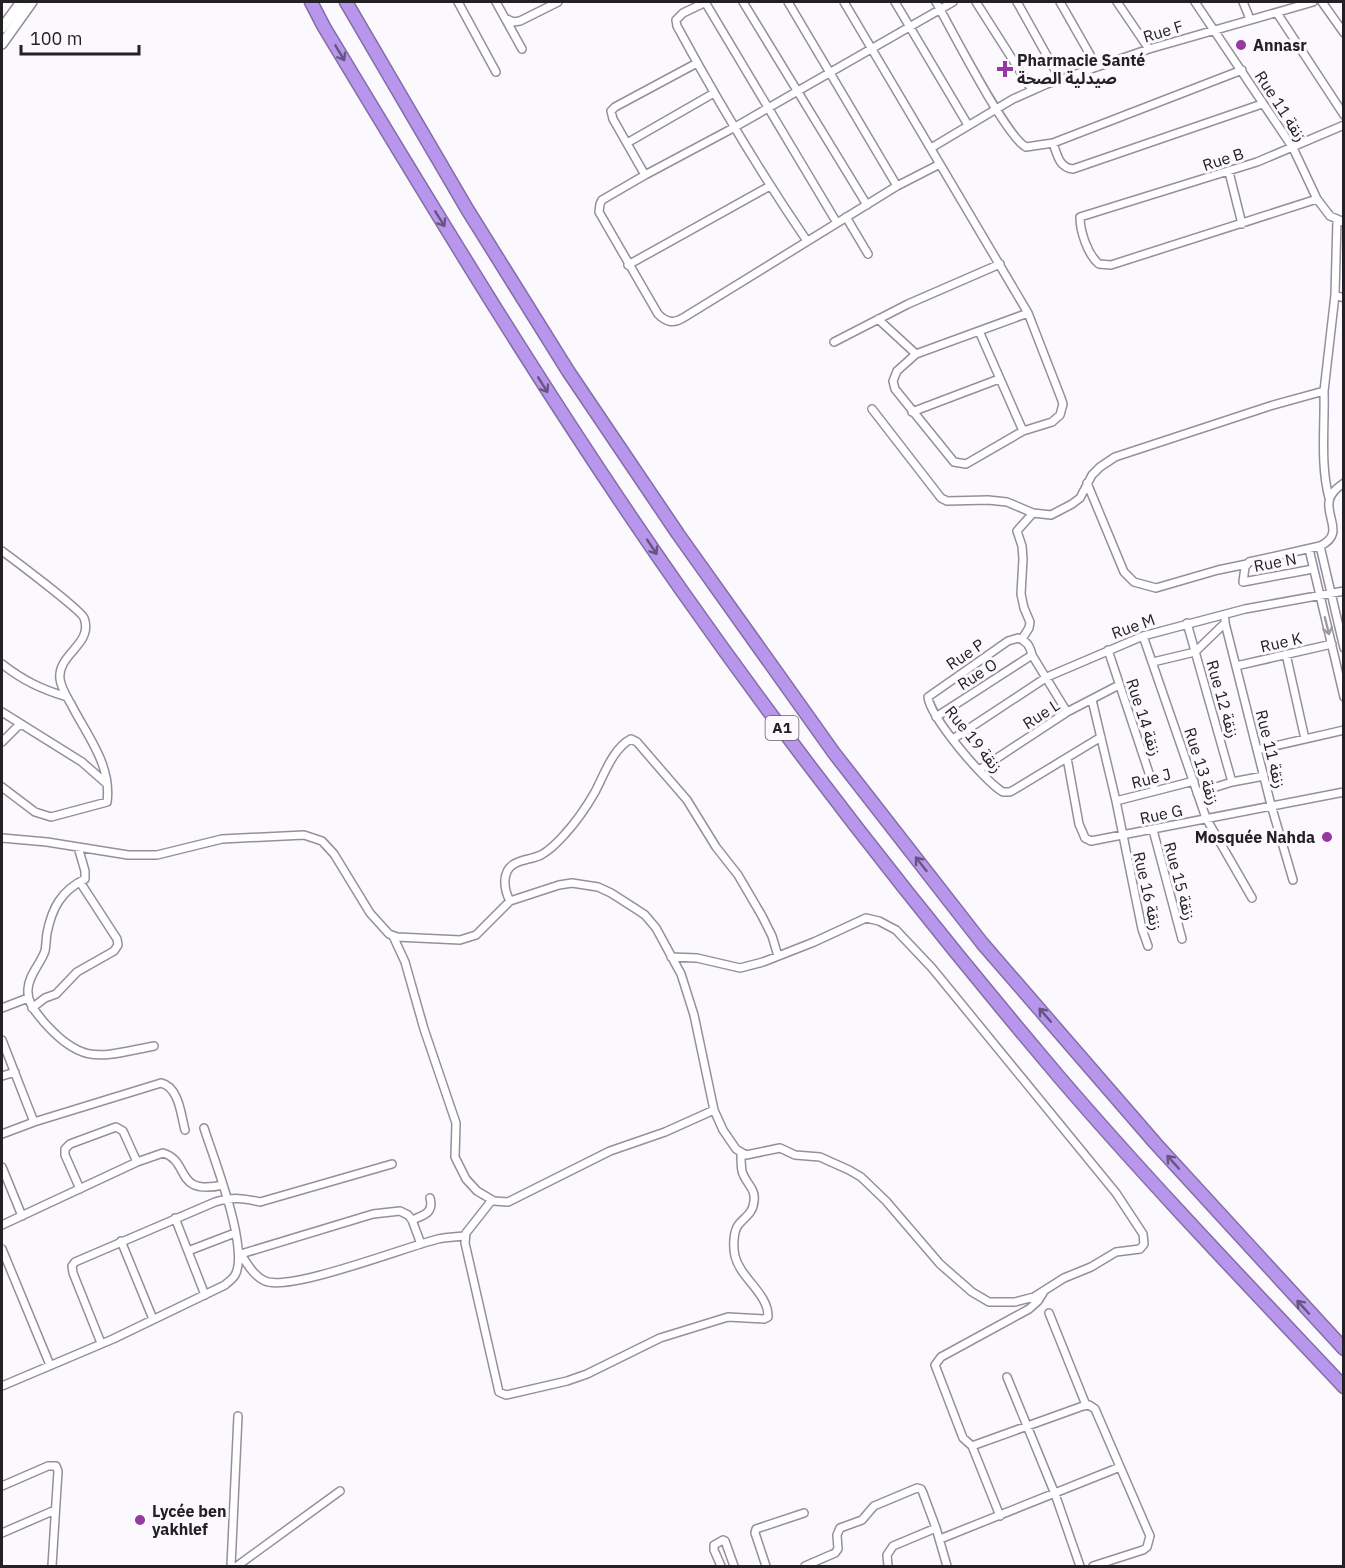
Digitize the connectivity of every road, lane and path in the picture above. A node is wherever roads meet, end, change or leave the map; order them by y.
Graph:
1 (21, 2) edge
2 (32, 2) edge
3 (303, 2) edge
4 (311, 2) edge
5 (346, 2) edge
6 (458, 2) edge
7 (496, 2) edge
8 (558, 2) edge
9 (705, 2) edge
10 (743, 2) edge
11 (788, 2) edge
12 (844, 2) edge
13 (895, 2) edge
14 (953, 2) edge
15 (976, 2) edge
16 (1017, 2) edge
17 (1060, 2) edge
18 (1117, 2) edge
19 (1195, 2) edge
20 (1243, 2) edge
21 (1311, 2) edge
22 (1322, 2) edge
23 (938, 5) edge
24 (1277, 13) junction
25 (505, 18) junction
26 (1250, 19) junction
27 (909, 26) junction
28 (324, 27) junction
29 (2, 28) edge
30 (1215, 30) junction
31 (1344, 33) edge
32 (2, 44) edge
33 (872, 48) junction
34 (522, 49) dead end
35 (1149, 50) junction
36 (697, 63) junction
37 (1097, 67) junction
38 (1242, 70) junction
39 (496, 72) dead end
40 (829, 72) junction
41 (1060, 79) junction
42 (1032, 90) junction
43 (796, 91) junction
44 (714, 93) junction
45 (1262, 104) junction
46 (767, 107) junction
47 (996, 108) junction
48 (1344, 115) edge
49 (968, 125) junction
50 (1344, 125) edge
51 (735, 127) junction
52 (627, 143) junction
53 (1053, 143) junction
54 (931, 148) junction
55 (1293, 148) junction
56 (940, 164) junction
57 (1229, 172) junction
58 (645, 175) junction
59 (770, 186) junction
60 (897, 186) junction
61 (1317, 199) junction
62 (867, 204) junction
63 (846, 217) junction
64 (1341, 221) edge
65 (837, 222) junction
66 (1242, 224) junction
67 (807, 241) junction
68 (868, 254) dead end
69 (1000, 264) junction
70 (628, 265) junction
71 (1335, 294) junction
72 (1344, 298) edge
73 (1028, 313) junction
74 (878, 319) junction
75 (979, 331) junction
76 (834, 342) dead end
77 (916, 354) junction
78 (999, 379) junction
79 (1324, 391) junction
80 (872, 409) dead end
81 (912, 412) junction
82 (1023, 431) junction
83 (1087, 482) junction
84 (1344, 483) edge
85 (1329, 498) junction
86 (1033, 513) junction
87 (1320, 546) junction
88 (1309, 549) junction
89 (2, 552) edge
90 (1250, 562) junction
91 (1313, 569) junction
92 (1344, 591) edge
93 (1331, 593) junction
94 (1319, 596) junction
95 (1225, 615) junction
96 (1187, 623) junction
97 (1225, 623) junction
98 (1143, 636) junction
99 (1022, 639) junction
100 (1332, 644) junction
101 (1344, 648) edge
102 (1108, 650) junction
103 (1195, 652) junction
104 (1286, 654) junction
105 (1032, 655) junction
106 (1153, 662) junction
107 (2, 664) edge
108 (1236, 666) junction
109 (1047, 678) junction
110 (1119, 685) junction
111 (937, 689) joint
112 (67, 697) junction
113 (1344, 697) edge
114 (1092, 700) junction
115 (2, 712) edge
116 (1067, 712) junction
117 (936, 717) junction
118 (20, 724) junction
119 (1344, 730) edge
120 (1101, 737) junction
121 (1305, 739) junction
122 (953, 740) junction
123 (2, 742) edge
124 (1257, 750) junction
125 (1067, 758) junction
126 (979, 770) junction
127 (1264, 776) junction
128 (1194, 781) junction
129 (1232, 782) junction
130 (107, 784) junction
131 (2, 787) edge
132 (1155, 791) junction
133 (1344, 792) edge
134 (1197, 793) junction
135 (1116, 801) junction
136 (1271, 805) junction
137 (1206, 818) junction
138 (1153, 830) junction
139 (1122, 837) junction
140 (2, 838) edge
141 (78, 847) junction
142 (1293, 879) dead end
143 (80, 882) junction
144 (1252, 898) dead end
145 (510, 901) junction
146 (393, 936) junction
147 (1182, 939) dead end
148 (1148, 946) dead end
149 (778, 956) junction
150 (671, 957) junction
151 (28, 998) junction
152 (2, 1008) edge
153 (32, 1008) junction
154 (2, 1040) edge
155 (154, 1046) dead end
156 (15, 1072) junction
157 (2, 1076) edge
158 (714, 1110) junction
159 (34, 1122) junction
160 (204, 1128) dead end
161 (185, 1130) dead end
162 (2, 1134) edge
163 (741, 1153) junction
164 (137, 1162) junction
165 (392, 1164) dead end
166 (2, 1167) edge
167 (223, 1185) junction
168 (80, 1189) junction
169 (430, 1198) dead end
170 (227, 1199) junction
171 (492, 1200) junction
172 (22, 1215) junction
173 (175, 1218) junction
174 (412, 1220) junction
175 (2, 1225) edge
176 (235, 1233) junction
177 (465, 1236) junction
178 (121, 1241) junction
179 (422, 1244) junction
180 (2, 1249) edge
181 (188, 1251) junction
182 (240, 1252) junction
183 (1042, 1293) junction
184 (206, 1295) junction
185 (1015, 1302) junction
186 (1049, 1313) dead end
187 (1013, 1318) junction
188 (153, 1319) junction
189 (101, 1344) junction
190 (1344, 1349) edge
191 (50, 1365) junction
192 (1007, 1377) dead end
193 (2, 1384) edge
194 (1344, 1387) edge
195 (1086, 1405) junction
196 (238, 1416) dead end
197 (1027, 1426) junction
198 (972, 1446) junction
199 (1120, 1467) junction
200 (2, 1486) edge
201 (340, 1491) dead end
202 (1055, 1494) junction
203 (55, 1510) junction
204 (804, 1513) dead end
205 (1000, 1516) junction
206 (936, 1528) junction
207 (2, 1533) edge
208 (940, 1539) junction
209 (733, 1564) edge
210 (52, 1566) edge
211 (231, 1566) edge
212 (237, 1566) edge
213 (721, 1566) edge
214 (766, 1566) edge
215 (805, 1566) edge
216 (888, 1566) edge
217 (947, 1566) edge
218 (1080, 1566) edge
219 (1097, 1566) edge

1 - 29 street
2 - 32 street
3 - 28 highway
4 - 28 highway, A1
190 -> 5 highway, A1
6 - 39 street
7 - 25 street
8 - 25 street
9 - 36 street
9 - 46 street
10 - 43 street
11 - 40 street
12 - 33 street
13 - 27 street
14 - 23 street
15 - 42 street
16 - 41 street
17 - 37 street
18 - 35 street
19 - 30 street, Rue 11 زنقة
20 - 26 street
21 - 24 street, Rue F
22 - 31 street
23 - 27 street
23 - 47 street
24 - 26 street, Rue F
24 - 48 street
25 - 34 street
26 - 30 street, Rue F
27 - 33 street
27 - 49 street
28 -> 194 highway, A1
30 - 35 street, Rue F
30 - 38 street, Rue 11 زنقة
33 - 40 street
33 - 54 street
35 - 37 street, Rue F
36 - 44 street
36 - 52 street
37 - 41 street, Rue F
38 - 45 street, Rue 11 زنقة
38 - 53 street
40 - 43 street
40 - 60 street
41 - 42 street, Rue F
42 - 47 street, Rue F
43 - 46 street
43 - 62 street
44 - 51 street
44 - 52 street
45 - 53 street
45 - 55 street, Rue 11 زنقة
46 - 51 street
46 - 65 street
47 - 49 street, Rue F
47 - 53 street
49 - 54 street, Rue F
50 - 55 street, Rue B
51 - 58 street
51 - 59 street
52 - 58 street
54 - 56 street
55 - 57 street, Rue B
55 - 61 street, Rue 11 زنقة
56 - 60 street
56 - 69 street
57 - 66 street
57 - 66 street, Rue B
58 - 70 street
59 - 67 street
59 - 70 street
60 - 62 street
61 - 64 street, Rue 11 زنقة
61 - 66 street
62 - 63 street
63 - 65 street
63 - 68 street
64 - 71 street
65 - 67 street
67 - 70 street
69 - 73 street
69 - 74 street
71 - 72 street
71 - 79 street
73 - 75 street
73 - 82 street
74 - 76 street
74 - 77 street
75 - 77 street
75 - 78 street
77 - 81 street
78 - 81 street
78 - 82 street
79 - 83 street
79 - 85 street
80 - 86 street
81 - 82 street
83 - 86 street
83 - 90 street
84 - 85 street
85 - 87 street
86 - 99 street
87 - 88 street
87 - 93 street
88 - 90 street
88 - 91 street
89 - 112 street
90 - 91 street, Rue N
91 - 94 street
92 - 93 street, Rue M
93 - 94 street, Rue M
93 - 101 street
94 - 95 street, Rue M
94 -> 100 street
95 - 96 street, Rue M
95 - 97 street
96 - 98 street, Rue M
96 - 103 street, Rue 12 زنقة
97 - 103 street
97 - 108 street, Rue 11 زنقة
98 - 102 street, Rue M
98 - 106 street, Rue 13 زنقة
99 - 105 street
99 - 111 street, Rue P
100 - 104 street, Rue K
100 - 113 street
102 - 109 street, Rue M
102 - 110 street, Rue 14 زنقة
103 - 106 street
103 - 129 street, Rue 12 زنقة
104 - 108 street, Rue K
104 - 121 street
105 - 109 street
105 - 117 street, Rue O
106 - 128 street, Rue 13 زنقة
107 - 112 street
108 - 124 street, Rue 11 زنقة
109 - 116 street
109 - 122 street, Rue M
110 - 114 street, Rue L
110 - 132 street, Rue 14 زنقة
111 - 117 street, Rue 19 زنقة
112 - 130 street
114 - 116 street, Rue L
114 - 120 street, Rue 16 زنقة
115 - 118 street
116 - 126 street, Rue L
117 - 122 street, Rue 19 زنقة
118 - 123 street
118 - 130 street
119 - 121 street
120 - 125 street
120 - 135 street, Rue 16 زنقة
121 - 124 street
122 - 126 street, Rue 19 زنقة
124 - 127 street, Rue 11 زنقة
125 - 126 street, Rue 19 زنقة
125 - 139 street, Rue G
127 - 129 street
127 - 136 street, Rue 11 زنقة
128 - 132 street, Rue J
128 - 134 street, Rue 13 زنقة
129 - 134 street
130 - 131 street
132 - 135 street, Rue J
133 - 136 street, Rue G
134 - 137 street, Rue 13 زنقة
135 - 139 street, Rue 16 زنقة
136 - 137 street, Rue G
136 - 142 street, Rue 11 زنقة
137 - 138 street, Rue G
137 - 144 street, Rue 13 زنقة
138 - 139 street, Rue G
138 - 147 street, Rue 15 زنقة
139 - 148 street, Rue 16 زنقة
140 - 141 street
141 - 143 street
141 - 146 street
143 - 151 street
143 - 153 street
145 - 146 street
145 - 149 street
145 - 150 street
146 - 171 street
149 - 150 street
149 - 183 street
150 - 158 street
151 - 152 street
151 - 153 street
153 - 155 street
154 - 156 street
156 - 157 street
156 - 159 street
158 - 163 street
158 - 171 street
159 - 161 street
159 - 162 street
160 - 167 street
163 - 177 street
163 - 185 street
164 - 167 street
164 - 168 street
164 - 168 street
165 - 170 street
166 - 172 street
167 - 170 street
168 - 172 street
169 - 174 street
170 - 173 street
170 - 176 street
171 - 177 street
172 - 175 street
173 - 178 street
173 - 181 street
174 - 179 street
174 - 182 street
176 - 181 street
176 - 182 street
177 - 179 street
178 - 188 street
178 - 189 street
179 - 182 street
180 - 191 street
181 - 184 street
182 - 184 street
183 - 185 street
183 - 187 street
184 - 188 street
185 - 187 street
186 - 195 street
187 - 198 street
188 - 189 street
189 - 191 street
191 - 193 street
192 - 197 street
195 - 197 street
195 - 199 street
196 - 211 street
197 - 198 street
197 - 202 street
198 - 205 street
199 - 202 street
199 - 219 street
200 - 203 street
201 - 212 street
202 - 205 street
202 - 218 street
203 - 207 street
203 - 210 street
204 - 214 street
205 - 208 street
206 - 208 street
206 - 215 street
206 - 216 street
208 - 217 street
209 - 213 street
209 - 213 street

